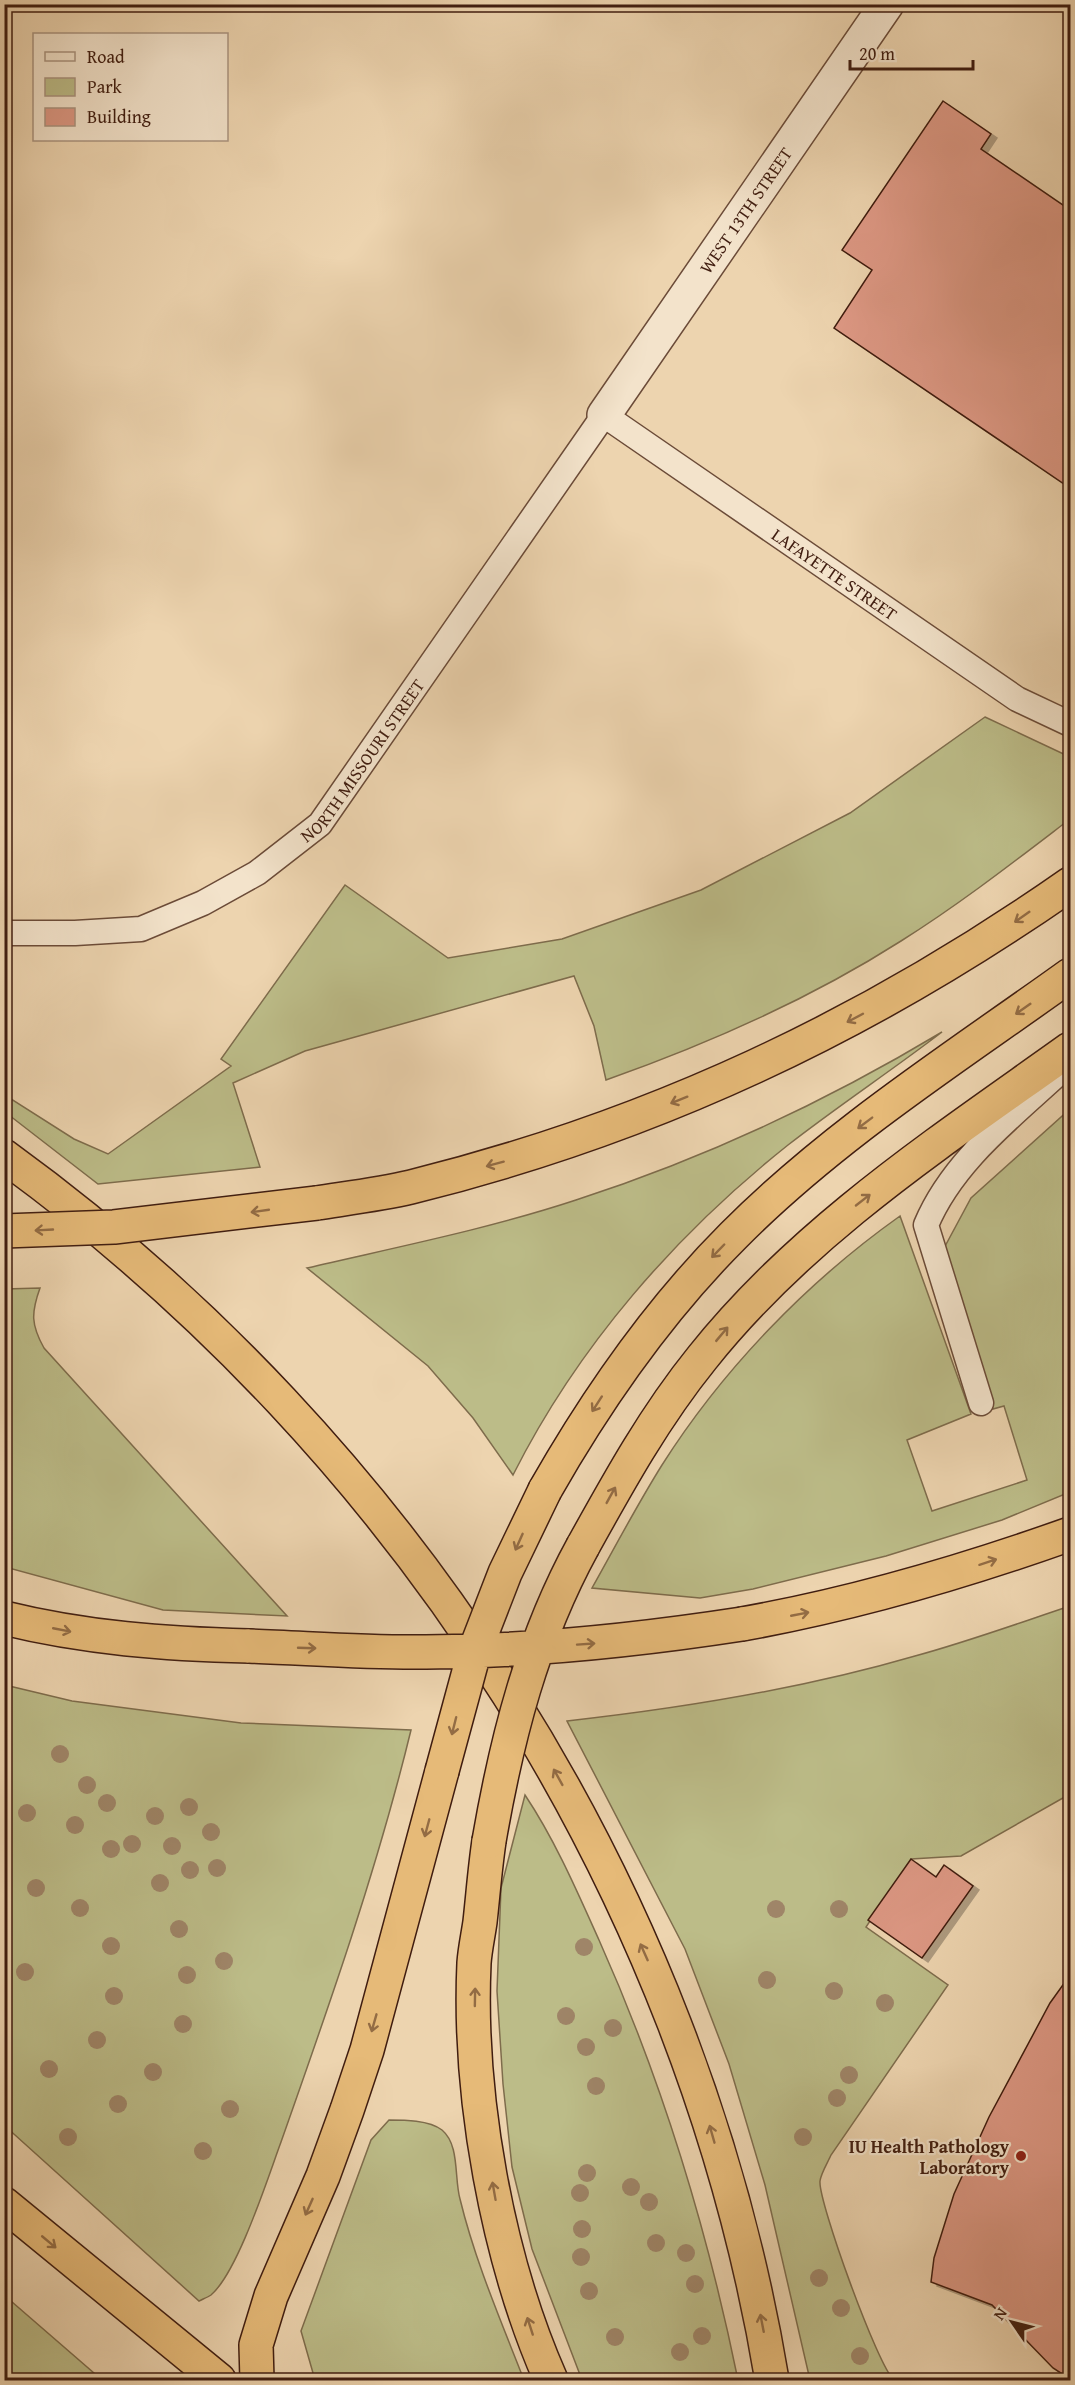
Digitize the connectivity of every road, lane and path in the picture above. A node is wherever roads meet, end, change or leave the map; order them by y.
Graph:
1 (887, 4) edge
2 (604, 416) junction
3 (1071, 724) edge
4 (1071, 884) edge
5 (4, 933) edge
6 (1071, 975) edge
7 (1071, 1049) edge
8 (1071, 1062) edge
9 (4, 1156) edge
10 (4, 1232) edge
11 (981, 1403) dead end
12 (1071, 1534) edge
13 (4, 1618) edge
14 (4, 2204) edge
15 (219, 2380) edge
16 (257, 2380) edge
17 (551, 2380) edge
18 (772, 2380) edge

1 - 2 street, WEST 13TH STREET
2 - 3 lane, LAFAYETTE STREET
2 - 5 lane, NORTH MISSOURI STREET
4 -> 10 highway, bridge
6 -> 16 highway, bridge
17 -> 7 highway, bridge
8 - 11 lane
18 -> 9 highway
13 -> 12 highway, bridge
14 -> 15 highway

